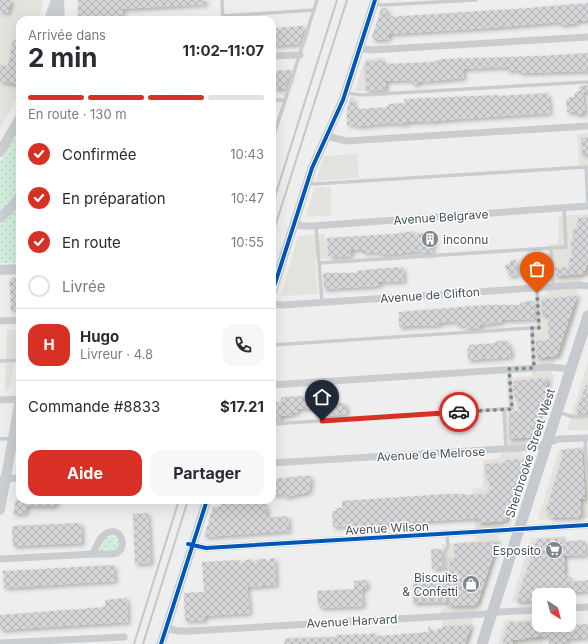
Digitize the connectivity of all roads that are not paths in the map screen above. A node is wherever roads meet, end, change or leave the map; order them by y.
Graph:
1 (58, 0) edge
2 (222, 0) edge
3 (317, 0) edge
4 (476, 0) edge
5 (375, 2) edge
6 (314, 10) junction
7 (51, 16) edge
8 (223, 16) edge
9 (246, 16) edge
10 (588, 37) edge
11 (360, 48) junction
12 (300, 55) junction
13 (276, 56) edge
14 (588, 82) edge
15 (346, 93) junction
16 (276, 100) edge
17 (285, 100) junction
18 (16, 125) edge
19 (588, 126) edge
20 (276, 128) edge
21 (327, 136) junction
22 (0, 152) edge
23 (307, 182) junction
24 (16, 202) edge
25 (588, 206) edge
26 (564, 208) junction
27 (0, 218) edge
28 (294, 224) junction
29 (316, 226) junction
30 (551, 248) junction
31 (319, 263) junction
32 (16, 269) edge
33 (0, 270) edge
34 (276, 280) edge
35 (588, 286) edge
36 (553, 288) junction
37 (537, 289) junction
38 (322, 302) junction
39 (276, 304) edge
40 (588, 316) edge
41 (16, 320) edge
42 (0, 321) edge
43 (532, 328) junction
44 (276, 345) edge
45 (16, 360) edge
46 (0, 361) edge
47 (534, 368) junction
48 (509, 369) junction
49 (571, 369) junction
50 (276, 385) edge
51 (16, 399) edge
52 (0, 400) edge
53 (504, 409) junction
54 (557, 412) junction
55 (588, 416) edge
56 (276, 424) edge
57 (16, 438) edge
58 (586, 438) edge
59 (0, 439) edge
60 (547, 443) junction
61 (506, 449) junction
62 (276, 463) edge
63 (16, 478) edge
64 (587, 478) edge
65 (3, 479) edge
66 (206, 504) edge
67 (0, 507) edge
68 (588, 525) edge
69 (519, 530) junction
70 (447, 534) junction
71 (192, 545) junction
72 (93, 554) dead end
73 (0, 559) edge
74 (456, 579) dead end
75 (588, 607) edge
76 (576, 608) edge
77 (532, 610) edge
78 (492, 613) junction
79 (166, 628) junction
80 (124, 637) dead end
81 (0, 643) edge
82 (17, 643) edge
83 (28, 643) edge
84 (161, 644) edge
85 (482, 644) edge

1 - 7 main road
2 - 8 lane
3 - 6 lane
4 - 5 lane
5 - 11 street
6 - 9 lane
6 - 12 lane
10 - 11 street
11 - 15 street
12 - 13 street
12 - 17 lane
14 - 15 lane
15 - 21 street
16 - 17 lane
17 - 20 lane
18 - 22 main road
19 - 21 street
21 - 23 street
23 - 25 lane
23 - 28 street
24 - 27 main road
25 - 26 street, Avenue Belgrave
26 - 29 street, Avenue Belgrave
26 - 30 lane
28 - 29 street, Avenue Belgrave
28 - 34 street
29 - 31 lane
30 - 31 lane
30 - 36 lane
31 - 38 lane
32 - 33 main road
35 - 36 street, Avenue de Clifton
36 - 37 street, Avenue de Clifton
37 - 38 street, Avenue de Clifton
37 - 43 lane
38 - 39 street, Avenue de Clifton
40 - 49 main road, Sherbrooke Street West
41 - 42 street
43 - 44 lane
43 - 47 lane
45 - 46 lane
47 - 48 street
47 - 49 street
48 - 50 street
48 - 53 lane
49 - 54 main road, Sherbrooke Street West
51 - 52 street
53 - 56 lane
53 - 61 lane
54 - 55 lane
54 - 60 main road, Sherbrooke Street West
57 - 59 lane
57 - 65 main road
58 - 60 street, Avenue de Melrose
58 - 64 lane
60 - 61 street, Avenue de Melrose
60 - 69 main road, Sherbrooke Street West
61 - 62 street, Avenue de Melrose
63 - 65 street
65 - 67 main road
66 - 71 street
68 - 69 street, Avenue Wilson
69 - 70 street, Avenue Wilson
69 - 78 main road, Sherbrooke Street West
70 - 71 street, Avenue Wilson
70 - 74 lane
71 - 79 street
72 - 73 street
75 - 76 street
77 - 78 street, Avenue Harvard
78 - 79 street, Avenue Harvard
78 - 85 main road, Sherbrooke Street West
79 - 84 street
80 - 83 street
81 - 82 street
82 - 83 street

